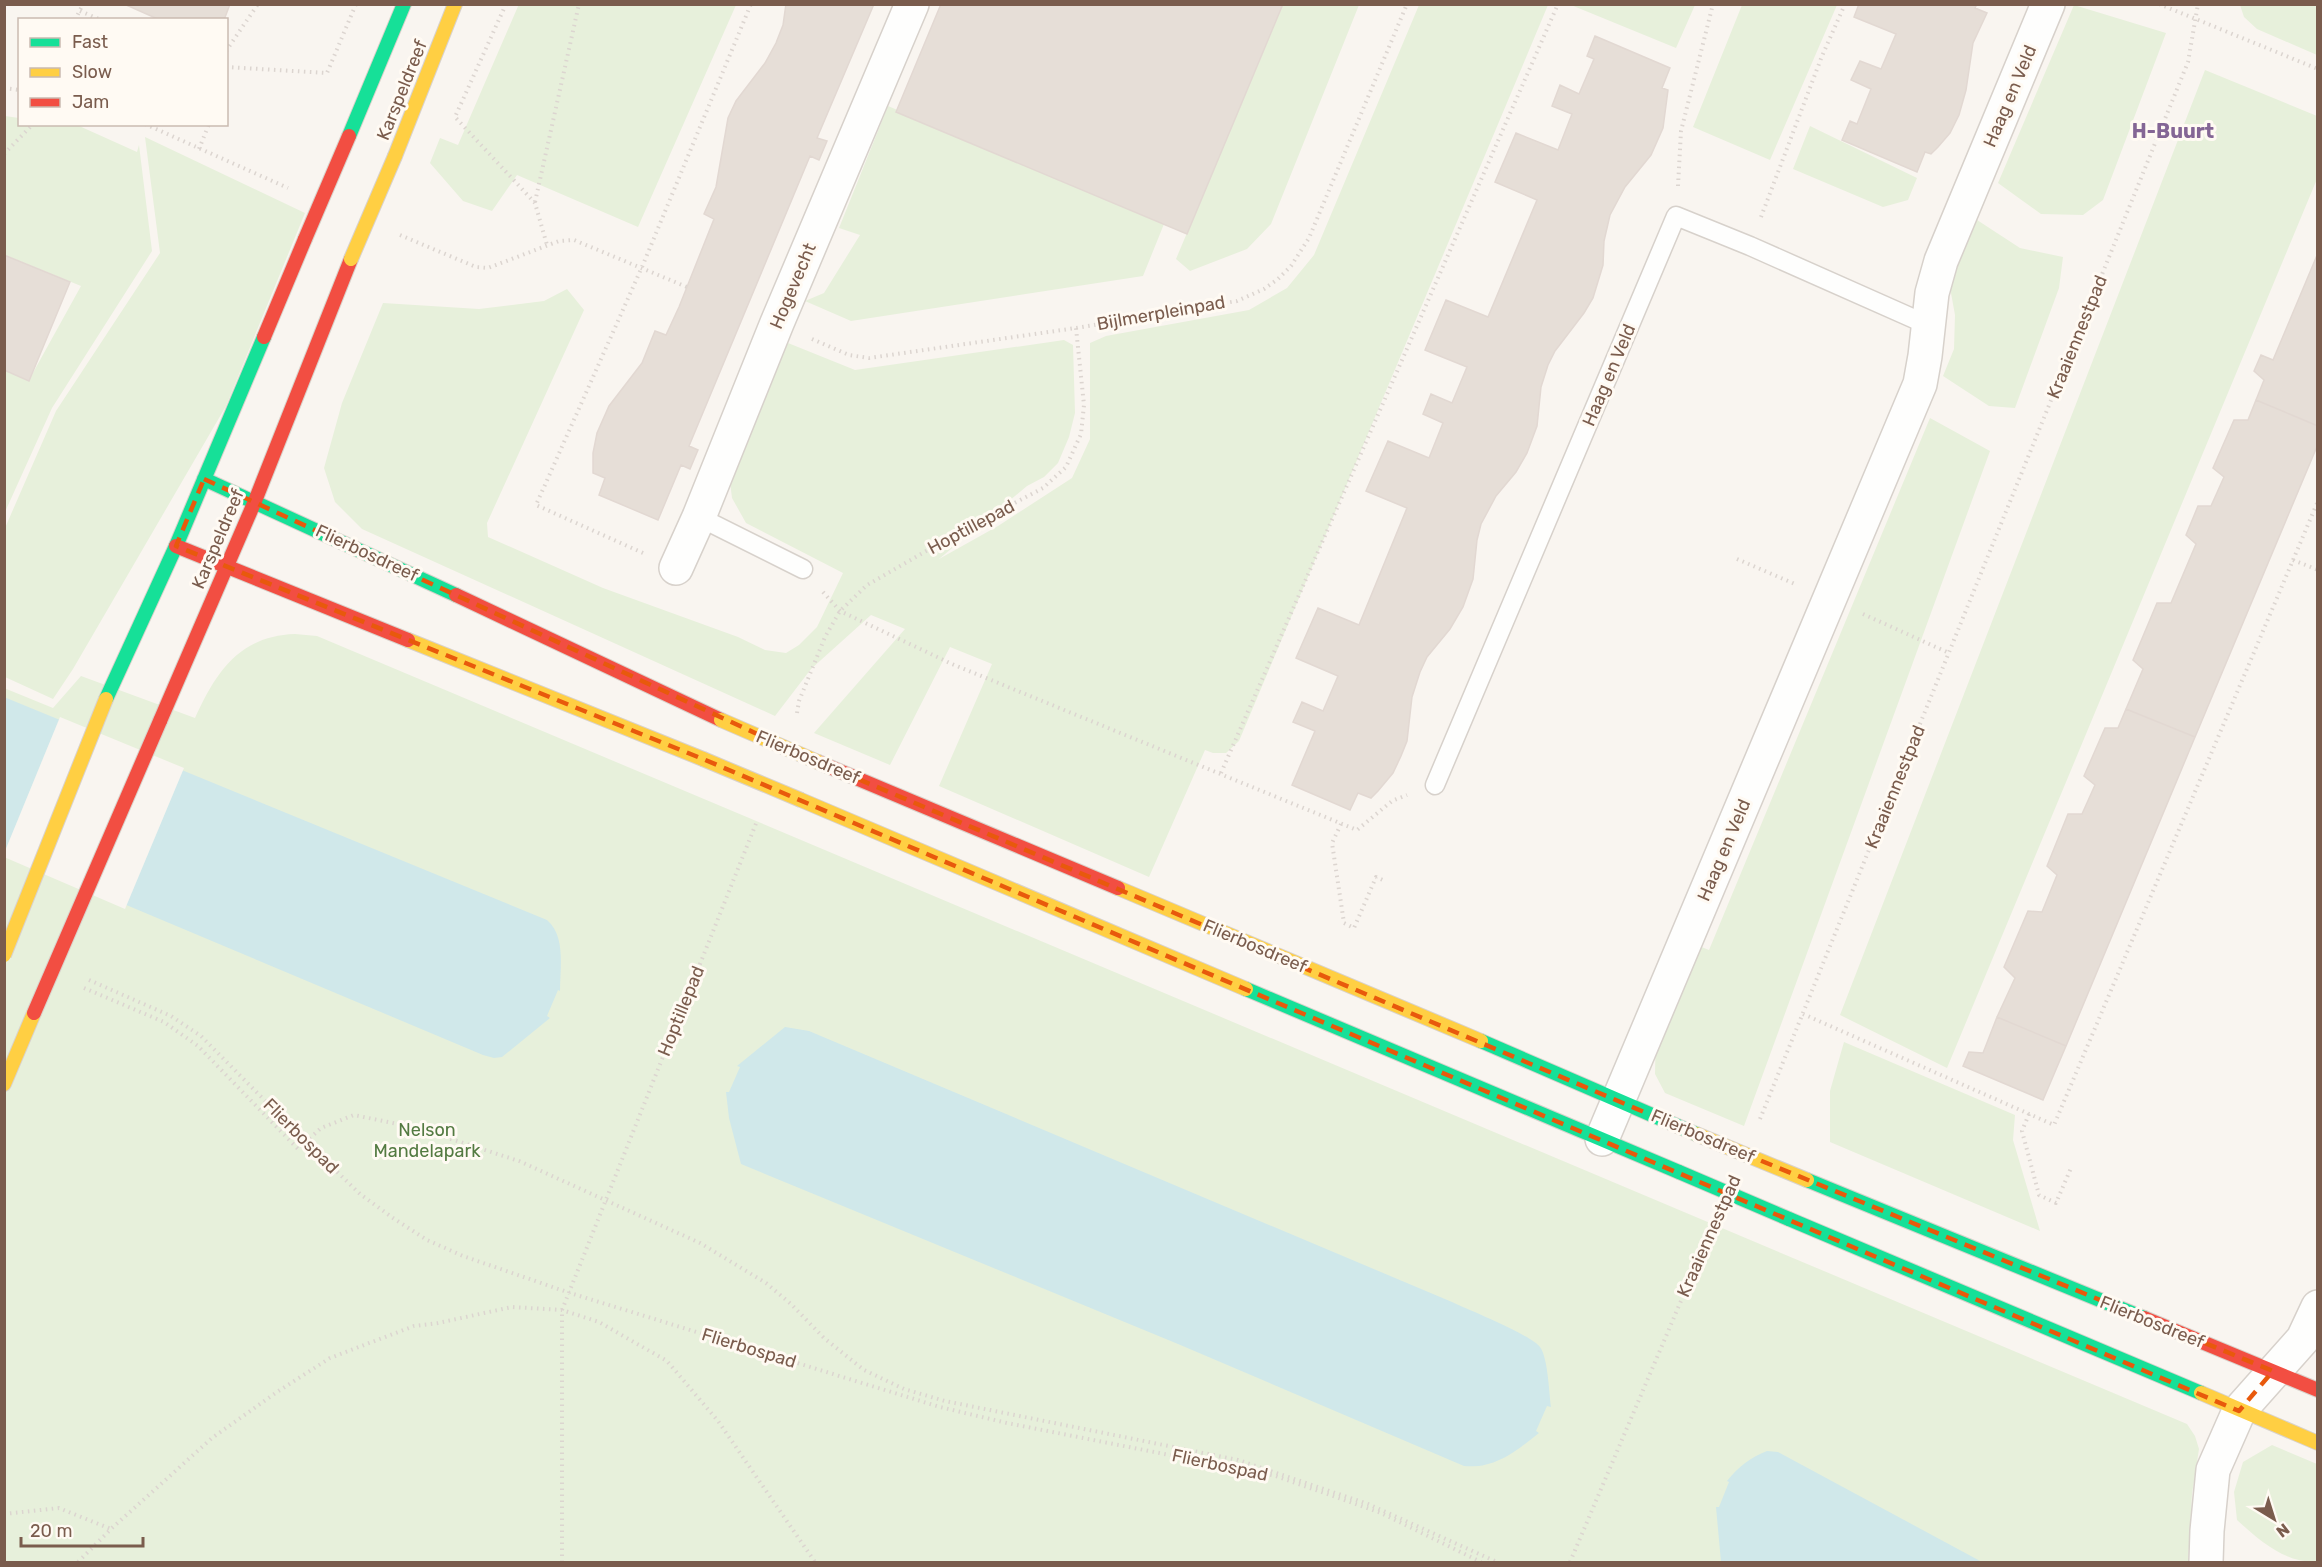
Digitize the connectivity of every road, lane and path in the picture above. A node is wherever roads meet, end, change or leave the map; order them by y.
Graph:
1 (83, 4) edge
2 (258, 4) edge
3 (356, 4) edge
4 (404, 4) edge
5 (455, 4) edge
6 (506, 4) edge
7 (579, 4) edge
8 (751, 4) edge
9 (912, 4) edge
10 (1407, 4) edge
11 (1558, 4) edge
12 (1713, 4) edge
13 (1845, 4) edge
14 (2048, 4) edge
15 (2159, 4) edge
16 (2198, 4) edge
17 (80, 11) junction
18 (76, 18) edge
19 (96, 18) edge
20 (2196, 20) junction
21 (228, 48) edge
22 (228, 67) edge
23 (2318, 69) edge
24 (31, 126) edge
25 (149, 126) edge
26 (208, 126) edge
27 (199, 149) junction
28 (4, 154) edge
29 (288, 188) dead end
30 (535, 203) junction
31 (1676, 216) junction
32 (407, 238) dead end
33 (547, 245) junction
34 (1750, 246) junction
35 (642, 267) junction
36 (687, 287) dead end
37 (777, 323) junction
38 (1928, 324) junction
39 (1076, 328) junction
40 (204, 479) junction
41 (255, 501) junction
42 (2317, 504) edge
43 (699, 517) junction
44 (176, 546) junction
45 (2293, 560) junction
46 (226, 568) junction
47 (676, 568) joint
48 (803, 569) joint
49 (2318, 570) edge
50 (840, 611) junction
51 (799, 701) dead end
52 (1221, 773) junction
53 (1435, 785) joint
54 (758, 819) dead end
55 (1341, 824) junction
56 (1385, 880) dead end
57 (4, 955) edge
58 (95, 982) dead end
59 (78, 985) dead end
60 (1803, 1014) junction
61 (4, 1083) edge
62 (1619, 1100) junction
63 (2029, 1114) junction
64 (1757, 1127) dead end
65 (1602, 1139) junction
66 (306, 1142) junction
67 (2072, 1168) dead end
68 (607, 1200) junction
69 (1715, 1221) dead end
70 (570, 1293) junction
71 (2318, 1307) edge
72 (562, 1310) junction
73 (2273, 1371) junction
74 (2318, 1390) edge
75 (2239, 1411) junction
76 (2318, 1443) edge
77 (4, 1514) edge
78 (111, 1529) junction
79 (78, 1563) edge
80 (562, 1563) edge
81 (815, 1563) edge
82 (1481, 1563) edge
83 (1497, 1563) edge
84 (1570, 1563) edge
85 (2206, 1563) edge

1 - 17 path
2 - 21 path
3 - 22 path
4 - 40 street, Karspeldreef, bridge
5 - 41 street, Karspeldreef, bridge
6 - 30 path
7 - 30 path
8 - 35 path
9 - 37 street, Hogevecht
10 - 39 path, Bijlmerpleinpad
11 - 52 path
12 - 31 path
13 - 34 path
14 - 38 street, Haag en Veld
15 - 20 path
16 - 20 path, Kraaiennestpad
17 - 18 path
17 - 19 path
20 - 23 path
20 - 60 path, Kraaiennestpad
24 - 28 path
25 - 27 path
26 - 27 path
27 - 29 path
30 - 33 path
31 - 34 lane
31 - 53 lane, Haag en Veld
32 - 33 path
33 - 35 path
34 - 38 lane
35 - 36 path
35 - 47 path
37 - 39 path, Bijlmerpleinpad
37 - 43 street, Hogevecht
38 - 62 street, Haag en Veld
39 - 50 path, Hoptillepad
40 - 41 street, Flierbosdreef
40 - 44 street, Karspeldreef
41 - 46 street, Karspeldreef
41 - 62 street, Flierbosdreef, bridge
42 - 45 path
43 - 47 street, Hogevecht
43 - 48 lane
44 - 46 street
44 - 57 street, Karspeldreef, bridge
45 - 49 path
45 - 63 path
46 - 61 street, Karspeldreef, bridge
46 - 65 street, bridge
48 - 50 path
50 - 51 path, Hoptillepad
50 - 52 path
52 - 55 path
53 - 55 path
54 - 68 path, Hoptillepad
55 - 56 path
58 - 66 path, Flierbospad
59 - 66 path
60 - 63 path
60 - 64 path, Kraaiennestpad
62 - 65 street, Haag en Veld
62 - 73 street, Flierbosdreef, bridge
63 - 67 path
65 - 75 street, bridge
66 - 68 path
66 - 70 path, Flierbospad
68 - 70 path, Hoptillepad
68 - 83 path
69 - 84 path, Kraaiennestpad
70 - 72 path, Hoptillepad
70 - 82 path, Flierbospad
71 - 73 street
72 - 78 path
72 - 80 path
72 - 81 path
73 - 74 street, Flierbosdreef
73 - 75 street
75 - 76 street
75 - 85 street
77 - 78 path
78 - 79 path

